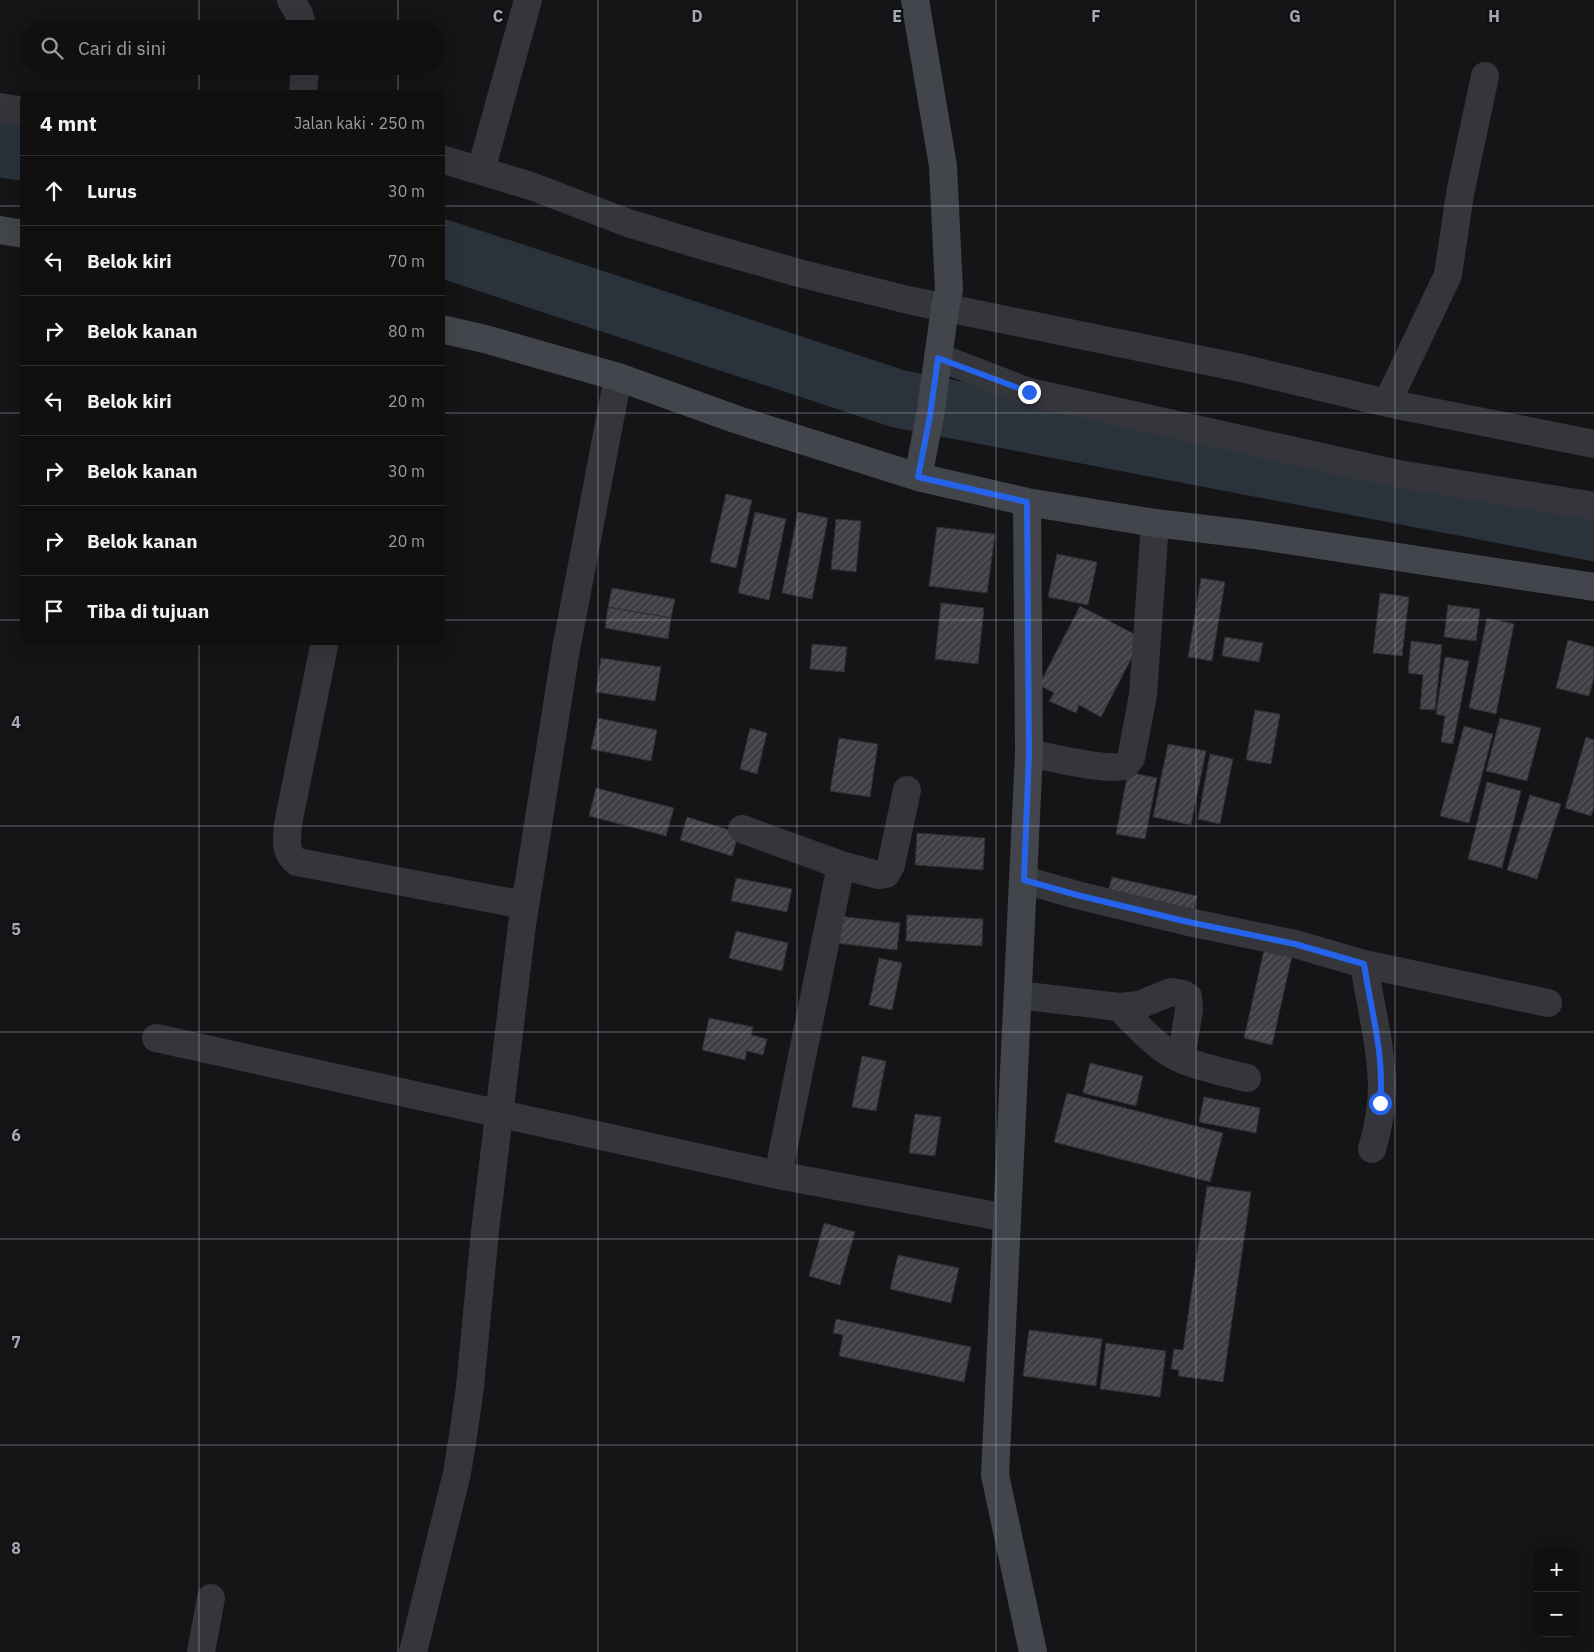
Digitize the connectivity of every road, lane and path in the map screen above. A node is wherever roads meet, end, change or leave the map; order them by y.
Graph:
1 (291, 0) edge
2 (528, 0) edge
3 (915, 0) edge
4 (301, 20) edge
5 (304, 75) edge
6 (1485, 76) dead end
7 (303, 90) edge
8 (0, 107) edge
9 (20, 110) edge
10 (445, 159) edge
11 (480, 170) junction
12 (0, 230) edge
13 (20, 233) edge
14 (445, 330) edge
15 (945, 334) junction
16 (618, 377) junction
17 (1387, 403) junction
18 (1594, 444) edge
19 (918, 477) junction
20 (1027, 502) junction
21 (1594, 506) edge
22 (1156, 523) junction
23 (1594, 586) edge
24 (324, 645) edge
25 (1029, 753) junction
26 (907, 790) dead end
27 (742, 829) dead end
28 (841, 866) junction
29 (1024, 880) junction
30 (525, 905) junction
31 (1364, 964) junction
32 (1018, 995) junction
33 (1548, 1003) dead end
34 (1119, 1007) junction
35 (156, 1038) dead end
36 (1181, 1059) junction
37 (1247, 1078) dead end
38 (499, 1115) junction
39 (1372, 1149) dead end
40 (778, 1175) junction
41 (996, 1216) junction
42 (211, 1598) dead end
43 (201, 1652) edge
44 (413, 1652) edge
45 (1033, 1652) edge

1 - 4 street
2 - 11 street
3 - 15 street
5 - 7 street
6 - 17 street
8 - 9 street
10 - 11 street
11 - 15 street
12 - 13 street
14 - 16 street
15 - 17 street
15 - 19 street
15 - 21 street
16 - 19 street
16 - 30 street
17 - 18 street
19 - 20 street
20 - 22 street
20 - 25 street
22 - 23 street
22 - 25 street
24 - 30 street
25 - 29 street
26 - 28 street
27 - 28 street
28 - 40 street
29 - 31 street
29 - 32 street
30 - 38 street
31 - 33 street
31 - 39 street
32 - 34 street
32 - 41 street
34 - 36 street
34 - 36 street
35 - 38 street
36 - 37 street
38 - 40 street
38 - 44 street
40 - 41 street
41 - 45 street
42 - 43 street

